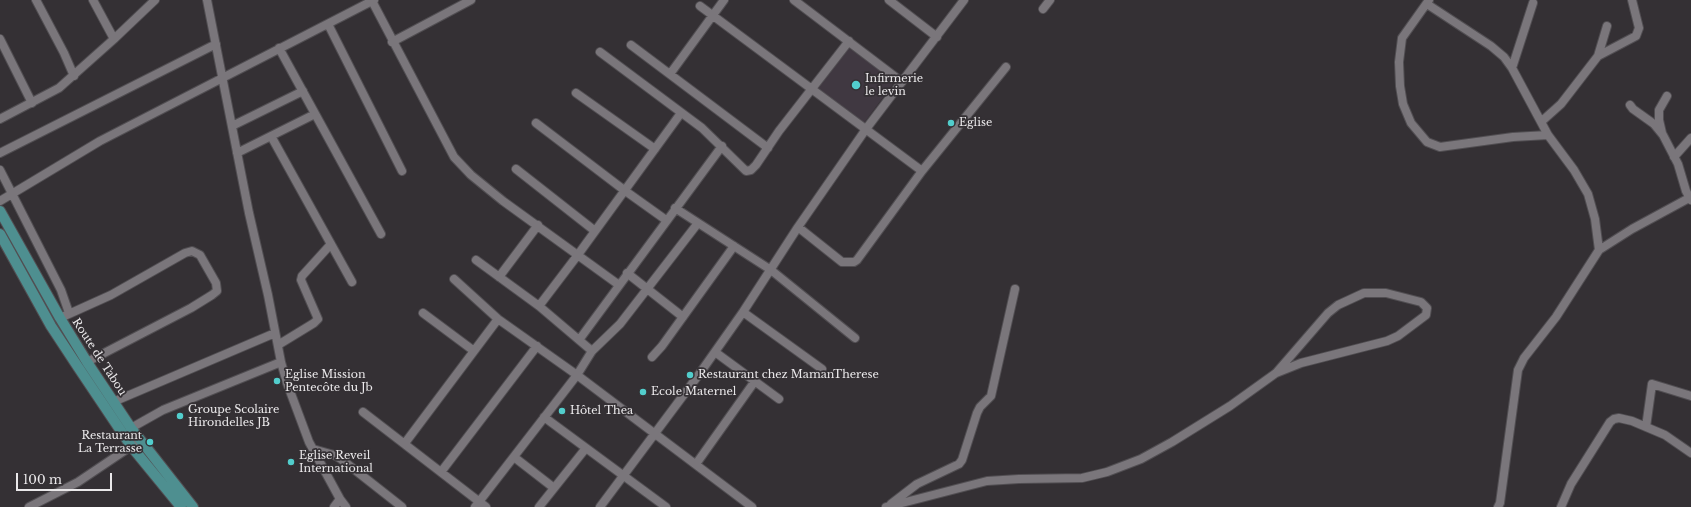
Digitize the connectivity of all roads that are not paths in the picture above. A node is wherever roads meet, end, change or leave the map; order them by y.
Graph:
1 (36, 0) edge
2 (93, 0) edge
3 (155, 0) edge
4 (207, 0) edge
5 (471, 0) edge
6 (724, 0) edge
7 (794, 0) edge
8 (889, 0) edge
9 (964, 0) edge
10 (1050, 0) edge
11 (1632, 0) edge
12 (373, 1) edge
13 (1532, 1) edge
14 (1428, 2) edge
15 (805, 3) edge
16 (700, 6) dead end
17 (1043, 9) dead end
18 (714, 16) junction
19 (328, 24) junction
20 (1607, 26) dead end
21 (937, 37) junction
22 (0, 39) edge
23 (114, 39) junction
24 (849, 41) junction
25 (392, 42) junction
26 (216, 44) junction
27 (631, 45) dead end
28 (279, 48) junction
29 (600, 52) dead end
30 (1598, 56) junction
31 (1006, 67) dead end
32 (1512, 68) junction
33 (670, 74) junction
34 (74, 76) junction
35 (222, 77) junction
36 (902, 82) junction
37 (811, 90) junction
38 (302, 91) junction
39 (576, 93) dead end
40 (1667, 96) dead end
41 (32, 103) junction
42 (1630, 105) dead end
43 (315, 114) junction
44 (681, 114) junction
45 (0, 119) edge
46 (1542, 121) junction
47 (536, 123) dead end
48 (232, 126) junction
49 (866, 129) junction
50 (1548, 135) junction
51 (1663, 135) junction
52 (271, 136) junction
53 (1691, 138) edge
54 (722, 146) junction
55 (768, 148) junction
56 (654, 149) junction
57 (0, 153) edge
58 (237, 153) junction
59 (1674, 157) junction
60 (0, 170) edge
61 (516, 170) dead end
62 (402, 171) dead end
63 (922, 171) junction
64 (624, 190) junction
65 (12, 194) junction
66 (1690, 198) edge
67 (0, 201) edge
68 (675, 208) junction
69 (0, 210) edge
70 (666, 220) junction
71 (698, 223) junction
72 (538, 225) junction
73 (798, 227) junction
74 (595, 231) junction
75 (0, 234) edge
76 (381, 234) dead end
77 (331, 244) junction
78 (734, 246) junction
79 (1599, 250) junction
80 (577, 256) junction
81 (476, 260) dead end
82 (771, 270) junction
83 (628, 273) junction
84 (499, 277) junction
85 (454, 279) dead end
86 (352, 282) dead end
87 (619, 285) junction
88 (648, 289) junction
89 (1015, 289) dead end
90 (539, 306) junction
91 (743, 312) junction
92 (69, 313) junction
93 (422, 313) dead end
94 (683, 317) junction
95 (60, 318) junction
96 (498, 318) junction
97 (275, 333) junction
98 (854, 338) dead end
99 (579, 340) junction
100 (278, 345) junction
101 (537, 346) junction
102 (474, 351) junction
103 (592, 351) junction
104 (715, 352) junction
105 (652, 357) dead end
106 (87, 362) junction
107 (281, 362) junction
108 (822, 370) dead end
109 (1276, 373) junction
110 (576, 375) junction
111 (755, 381) junction
112 (1691, 396) edge
113 (779, 399) dead end
114 (113, 402) junction
115 (363, 412) dead end
116 (544, 417) junction
117 (1646, 427) junction
118 (131, 428) junction
119 (655, 434) junction
120 (140, 440) junction
121 (404, 443) junction
122 (131, 446) junction
123 (586, 448) junction
124 (313, 449) junction
125 (1691, 454) edge
126 (514, 457) junction
127 (696, 464) junction
128 (441, 472) junction
129 (623, 475) junction
130 (554, 488) junction
131 (340, 499) junction
132 (477, 504) edge
133 (887, 506) edge
134 (29, 507) edge
135 (181, 507) edge
136 (193, 507) edge
137 (334, 507) edge
138 (346, 507) edge
139 (402, 507) edge
140 (486, 507) edge
141 (539, 507) edge
142 (600, 507) edge
143 (666, 507) edge
144 (752, 507) edge
145 (1498, 507) edge
146 (1561, 507) edge

1 - 34 street
2 - 23 street
3 - 23 street
4 - 26 street
5 - 25 street
6 - 18 street
7 - 15 street
8 - 21 street
9 - 21 street
10 - 17 street
11 - 30 street
12 - 19 street
12 - 25 street
13 - 32 street
14 - 32 street
14 - 50 street
15 - 24 street
16 - 18 street
18 - 33 street
18 - 37 street
19 - 28 street
19 - 62 street
20 - 30 street
21 - 36 street
22 - 41 street
23 - 34 street
24 - 36 street
24 - 37 street
25 - 72 street
26 - 35 street
26 - 57 street
27 - 33 street
28 - 35 street
28 - 38 street
29 - 44 street
30 - 46 street
31 - 63 street
32 - 46 street
33 - 55 street
34 - 41 street
35 - 48 street
35 - 65 street
36 - 49 street
37 - 49 street
37 - 55 street
38 - 43 street
38 - 48 street
39 - 56 street
40 - 51 street
41 - 45 street
42 - 51 street
43 - 52 street
43 - 76 street
44 - 54 street
44 - 56 street
46 - 50 street
47 - 64 street
48 - 58 street
49 - 63 street
49 - 73 street
50 - 79 street
51 - 59 street
52 - 58 street
52 - 77 street
53 - 59 street
54 - 55 street
54 - 68 street
56 - 64 street
58 - 97 street
59 - 66 street
60 - 65 street
61 - 74 street
63 - 73 street
64 - 70 street
64 - 74 street
65 - 67 street
65 - 92 street
66 - 79 street
68 - 70 street
68 - 71 street
69 - 95 main road, Route de Tabou
70 - 83 street
71 - 78 street
71 - 88 street
72 - 80 street
72 - 84 street
73 - 82 street
74 - 80 street
75 - 122 main road, Route de Tabou
77 - 86 street
77 - 100 street
78 - 82 street
78 - 94 street
79 - 145 street
80 - 87 street
80 - 90 street
81 - 84 street
82 - 91 street
82 - 98 street
83 - 87 street
83 - 88 street
84 - 90 street
85 - 96 street
87 - 99 street
88 - 94 street
88 - 103 street
89 - 133 street
90 - 99 street
91 - 104 street
91 - 108 street
92 - 95 street
92 - 106 street
93 - 102 street
94 - 105 street
95 - 106 main road, Route de Tabou
96 - 101 street
96 - 102 street
97 - 100 street
97 - 114 street
99 - 103 street
100 - 107 street
101 - 110 street
101 - 128 street
102 - 121 street
103 - 110 street
104 - 111 street
104 - 119 street
106 - 114 main road, Route de Tabou
107 - 118 street
107 - 124 street
109 - 109 street
109 - 133 street
110 - 116 street
110 - 119 street
111 - 113 street
111 - 127 street
112 - 117 street
114 - 118 main road, Route de Tabou
115 - 121 street
116 - 123 street
116 - 126 street
117 - 125 street
117 - 146 street
118 - 120 main road, Route de Tabou
119 - 127 street
119 - 129 street
120 - 122 street
120 - 136 main road, Route de Tabou
121 - 128 street
122 - 134 street
122 - 135 main road, Route de Tabou
123 - 129 street
123 - 130 street
124 - 131 street
124 - 139 street
126 - 130 street
126 - 132 street
127 - 144 street
128 - 132 street
129 - 142 street
129 - 143 street
130 - 141 street
131 - 137 street
131 - 138 street
132 - 140 street

